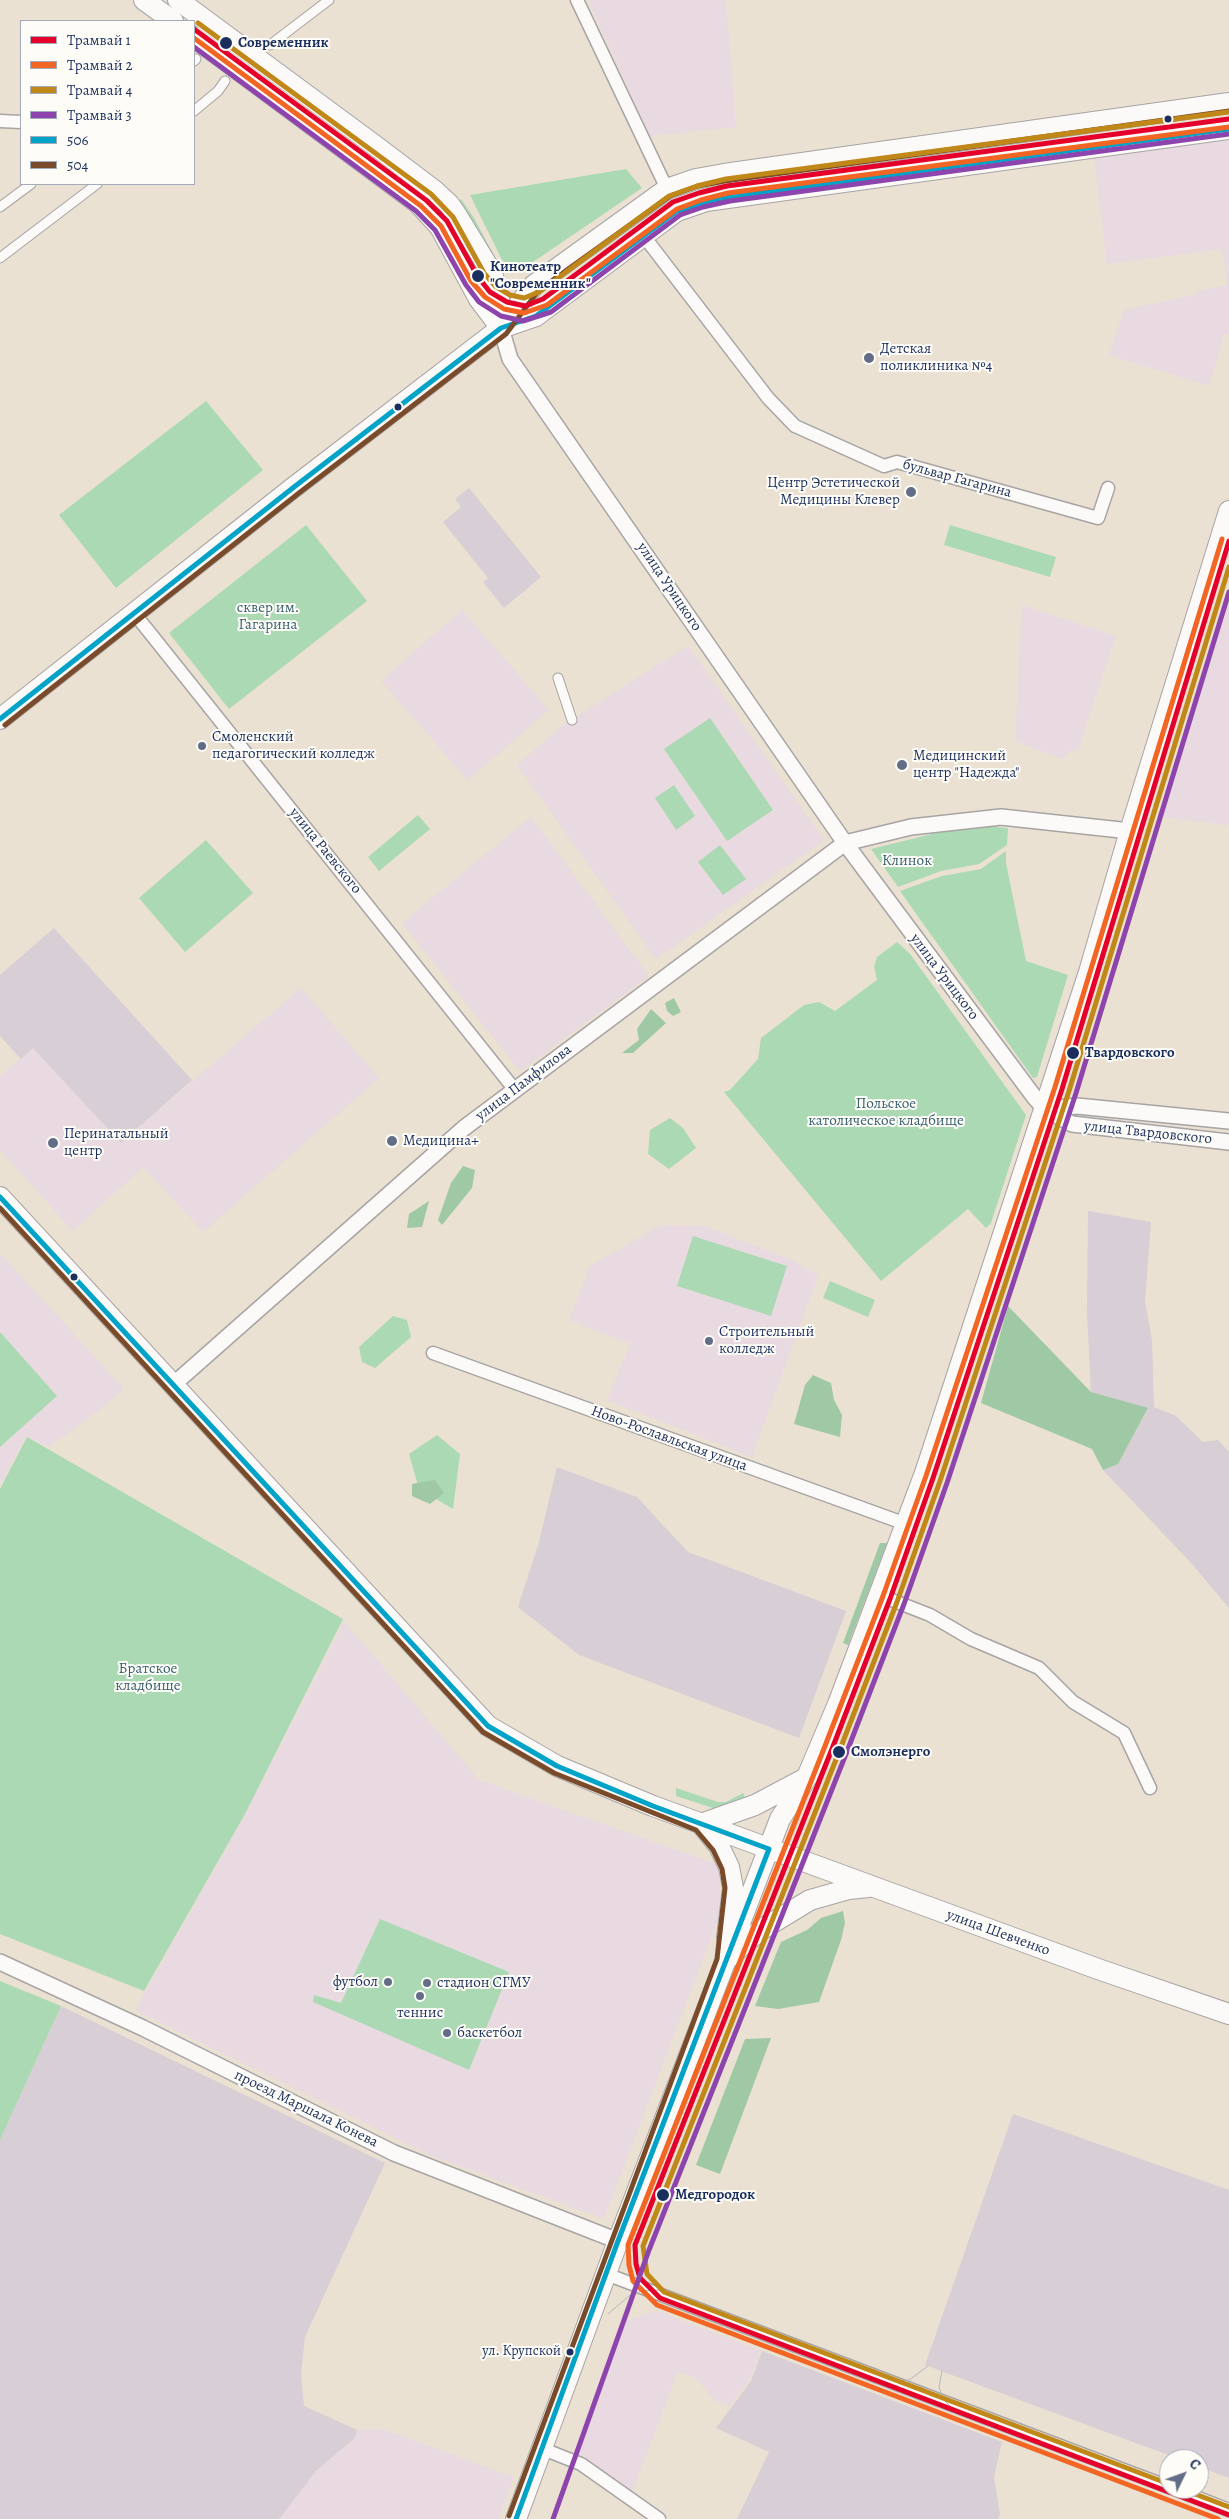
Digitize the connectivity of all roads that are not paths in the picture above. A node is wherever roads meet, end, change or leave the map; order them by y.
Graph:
1 (144, 0) edge
2 (178, 0) edge
3 (329, 0) edge
4 (577, 0) edge
5 (172, 20) edge
6 (195, 38) edge
7 (270, 44) dead end
8 (225, 81) dead end
9 (1229, 104) edge
10 (195, 110) edge
11 (0, 122) edge
12 (20, 122) edge
13 (1229, 129) edge
14 (30, 185) edge
15 (96, 185) edge
16 (667, 189) junction
17 (0, 207) edge
18 (643, 236) junction
19 (0, 258) edge
20 (492, 274) junction
21 (534, 285) junction
22 (502, 328) junction
23 (1108, 488) dead end
24 (1229, 511) edge
25 (134, 613) junction
26 (558, 678) dead end
27 (0, 718) edge
28 (572, 720) dead end
29 (1130, 831) junction
30 (845, 843) junction
31 (515, 1090) junction
32 (1045, 1109) junction
33 (1229, 1121) edge
34 (1229, 1142) edge
35 (0, 1197) edge
36 (433, 1353) dead end
37 (174, 1384) junction
38 (906, 1524) junction
39 (879, 1595) junction
40 (807, 1777) junction
41 (1150, 1788) dead end
42 (701, 1824) junction
43 (775, 1852) junction
44 (870, 1886) junction
45 (724, 1961) junction
46 (0, 1962) edge
47 (1229, 2014) edge
48 (618, 2241) junction
49 (606, 2274) junction
50 (543, 2449) junction
51 (1159, 2483) edge
52 (1201, 2499) edge
53 (1229, 2510) edge
54 (516, 2519) edge
55 (659, 2519) edge

1 - 5 main road
2 - 20 main road
3 - 7 street
4 - 16 street
6 - 22 main road
8 - 10 street
9 - 16 main road
11 - 12 street
13 - 18 main road
14 - 17 street
15 - 19 street
16 - 21 main road
18 - 22 main road
18 - 23 street, бульвар Гагарина
20 - 21 main road
20 - 22 main road
21 - 22 main road
22 - 25 main road
22 - 30 street, улица Урицкого
24 - 29 main road
25 - 27 main road
25 - 31 street, улица Раевского
26 - 28 street
29 - 30 street
29 - 32 main road
30 - 31 street, улица Памфилова
30 - 32 street, улица Урицкого
31 - 37 street, улица Памфилова
32 - 33 street, улица Твардовского
32 - 34 street, улица Твардовского
32 - 38 main road
35 - 37 main road, улица Шевченко
36 - 38 street, Ново-Рославльская улица
37 - 42 main road, улица Шевченко
38 - 39 main road
39 - 40 main road
39 - 41 street
40 - 42 main road
40 - 43 main road
42 - 43 main road, улица Шевченко
42 - 45 main road
43 - 44 main road, улица Шевченко
43 - 45 main road
44 - 45 main road
44 - 47 main road, улица Шевченко
45 - 48 main road
46 - 48 street, проезд Маршала Конева
48 - 49 main road
49 - 50 main road
49 - 51 street
50 - 54 main road
50 - 55 street
52 - 53 street

